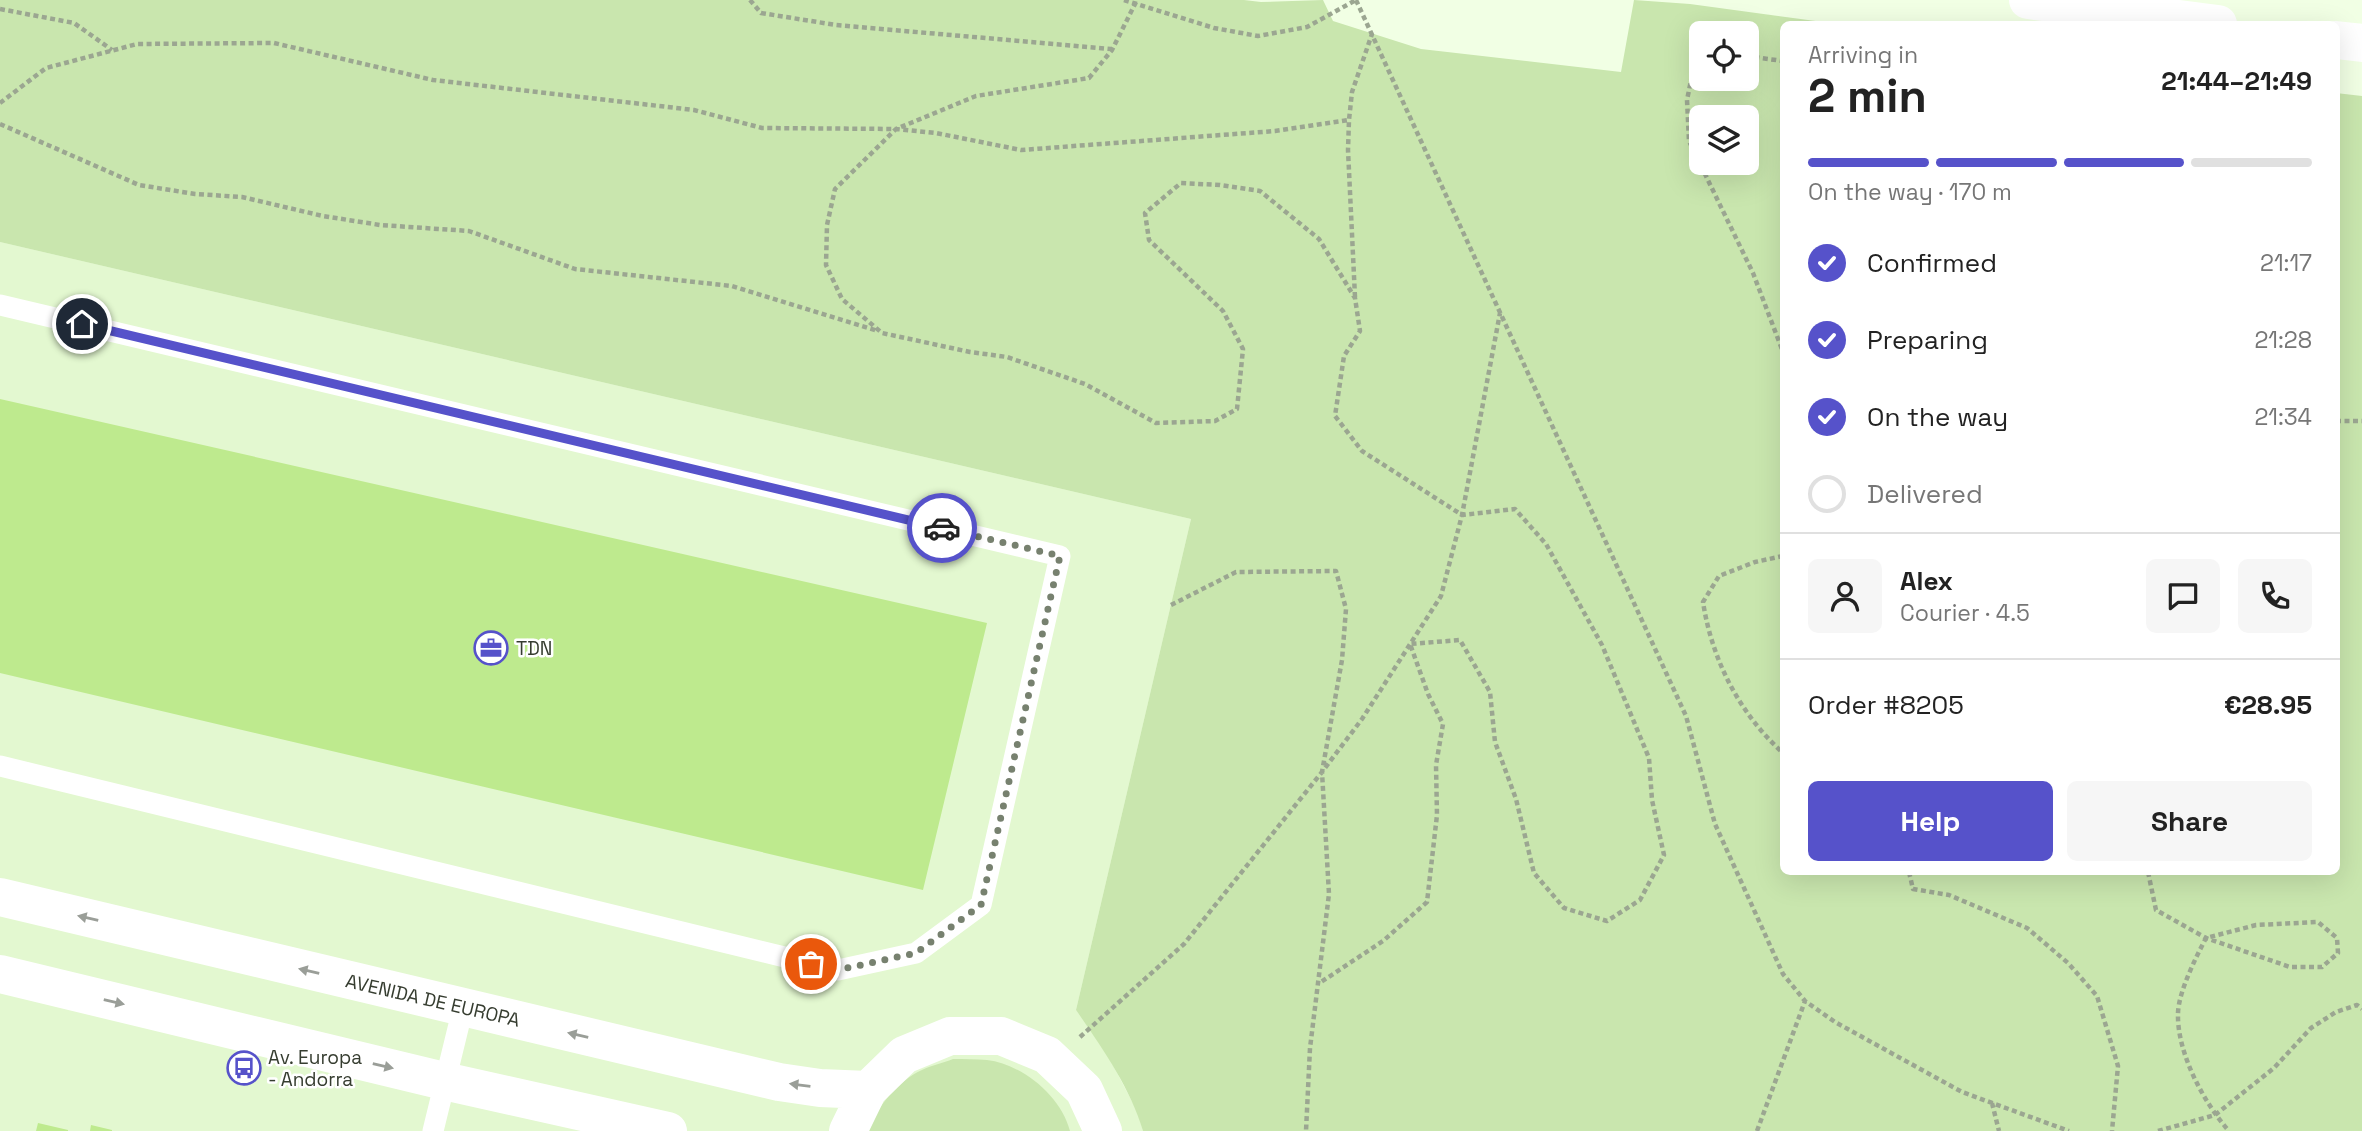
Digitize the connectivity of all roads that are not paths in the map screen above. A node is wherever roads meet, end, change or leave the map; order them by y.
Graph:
1 (2028, 0) edge
2 (2194, 21) edge
3 (2340, 40) edge
4 (2362, 43) edge
5 (0, 305) edge
6 (0, 766) edge
7 (0, 897) edge
8 (0, 975) edge
9 (463, 1008) junction
10 (444, 1081) junction
11 (867, 1090) junction
12 (433, 1131) edge
13 (668, 1131) edge
14 (848, 1131) edge
15 (1103, 1131) edge

1 - 2 street
3 - 4 street
5 - 6 lane
9 -> 7 street, AVENIDA DE EUROPA
8 -> 10 street
9 - 10 lane
11 -> 9 street, AVENIDA DE EUROPA
10 - 12 lane
10 - 13 street
11 - 14 street
11 - 15 street

